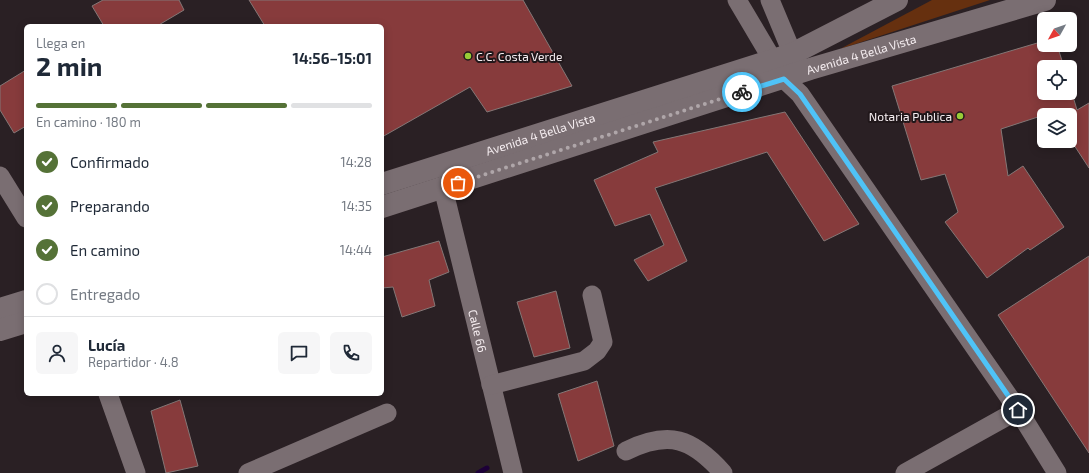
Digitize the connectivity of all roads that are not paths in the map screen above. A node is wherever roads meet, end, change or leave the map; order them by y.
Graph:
1 (737, 0) edge
2 (770, 0) edge
3 (897, 0) edge
4 (1045, 0) edge
5 (790, 72) junction
6 (0, 176) edge
7 (384, 183) edge
8 (443, 188) junction
9 (384, 206) edge
10 (24, 215) edge
11 (592, 295) dead end
12 (24, 302) edge
13 (0, 309) edge
14 (24, 323) edge
15 (0, 330) edge
16 (491, 385) junction
17 (109, 396) edge
18 (1018, 410) junction
19 (387, 413) dead end
20 (626, 451) dead end
21 (136, 473) edge
22 (248, 473) edge
23 (512, 473) edge
24 (723, 473) edge
25 (905, 473) edge
26 (1057, 473) edge

1 - 5 street
2 - 5 street
3 - 5 street, Avenida 4 Bella Vista
4 - 5 street, Avenida 4 Bella Vista
5 - 7 street, Avenida 4 Bella Vista
5 - 8 street, Avenida 4 Bella Vista
5 - 18 street
6 - 10 street
8 - 9 street, Avenida 4 Bella Vista
8 - 16 street, Calle 66
11 - 16 street
12 - 13 street
14 - 15 street
16 - 23 street, Calle 66
17 - 21 street
18 - 25 street
18 - 26 street
19 - 22 street
20 - 24 street

